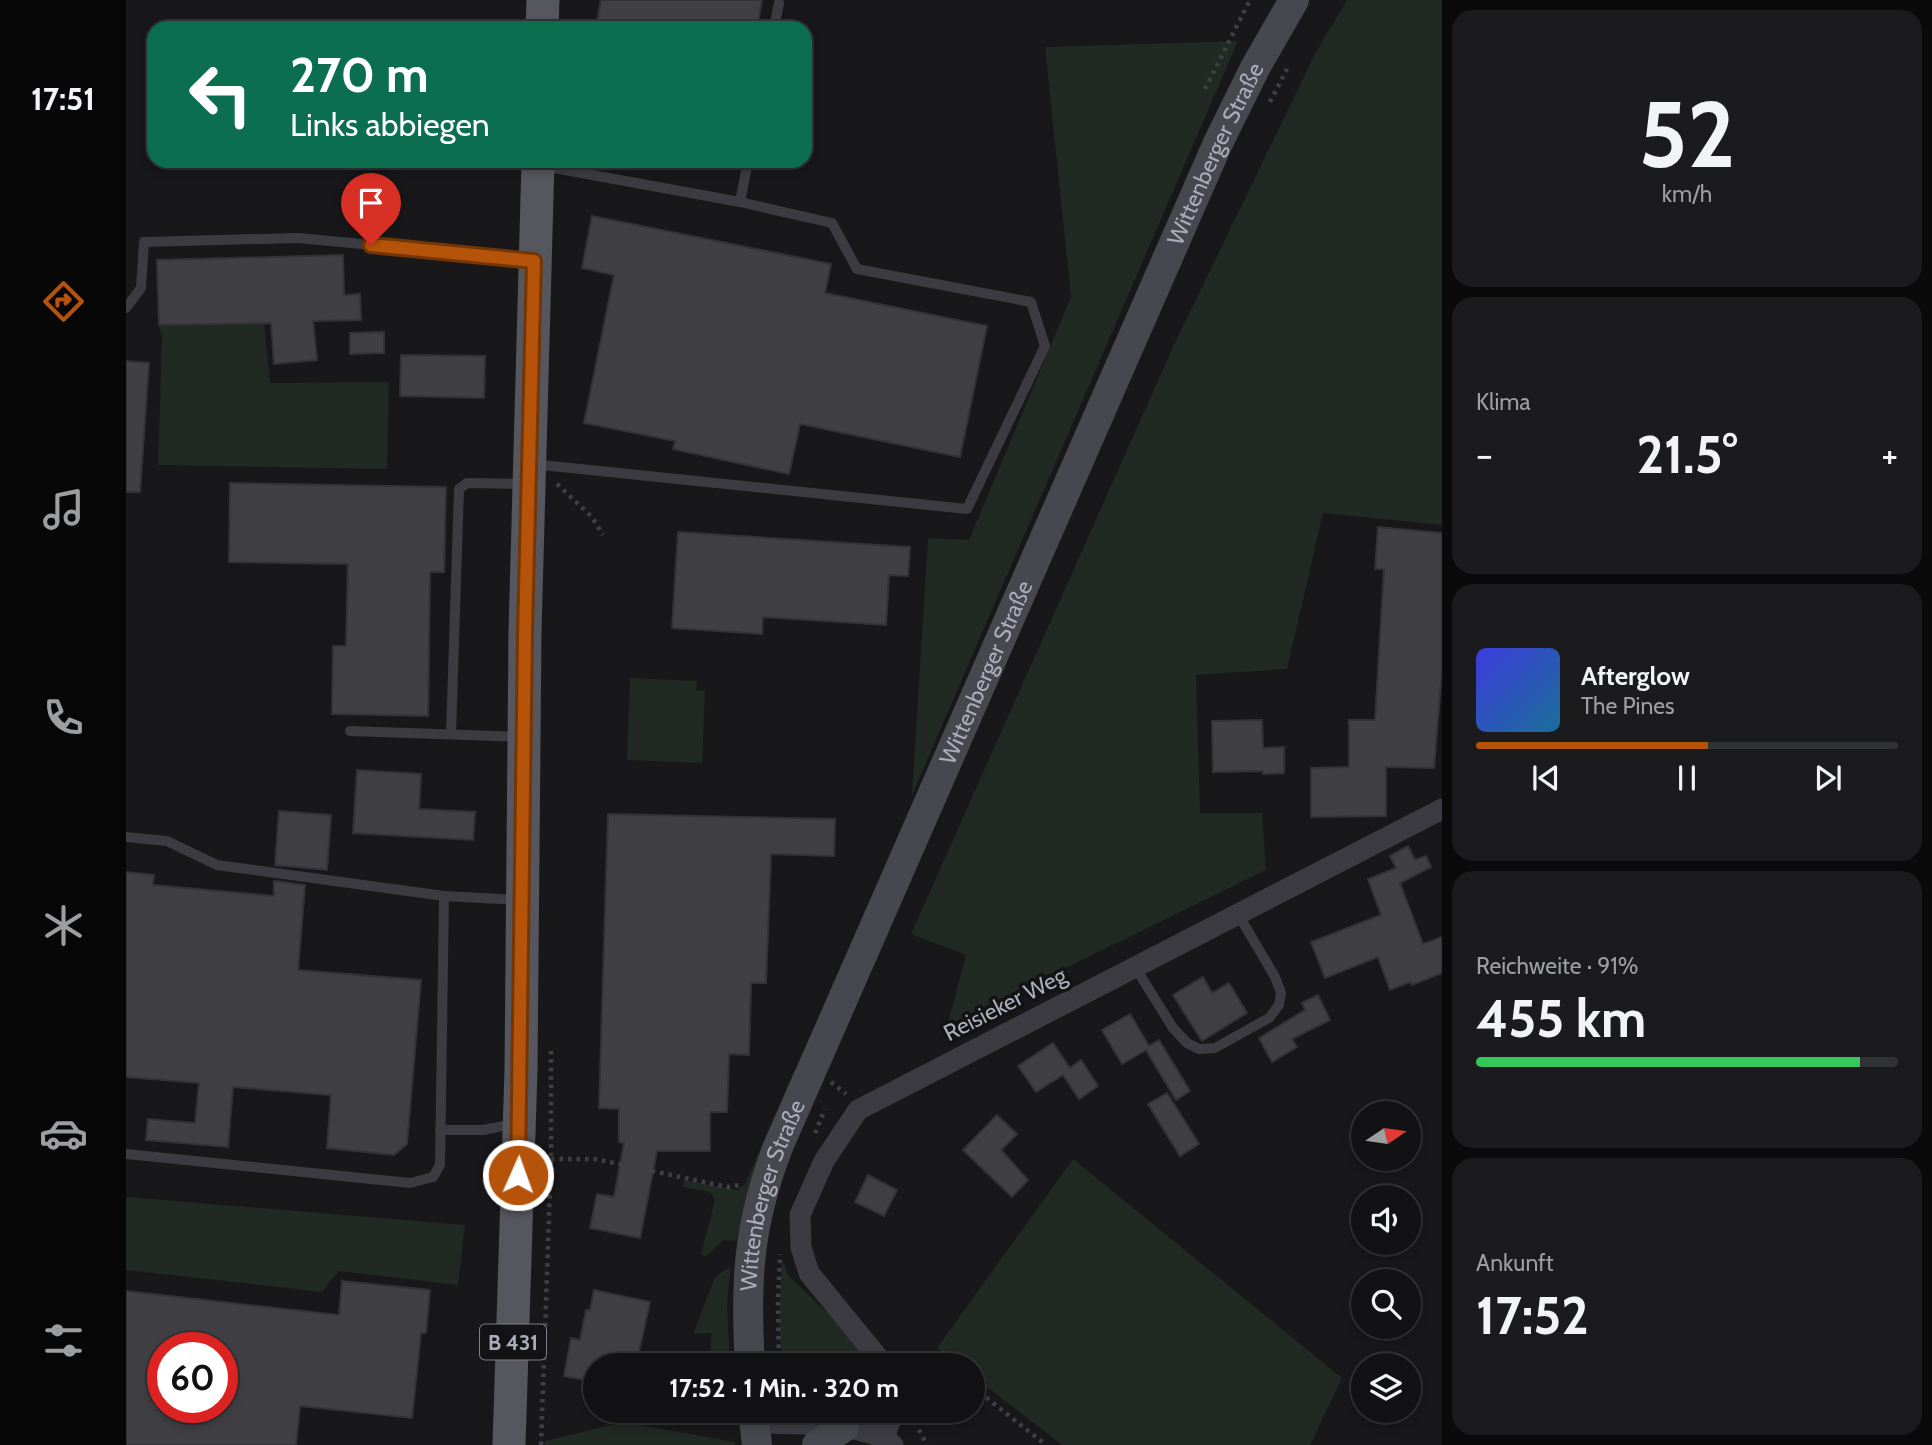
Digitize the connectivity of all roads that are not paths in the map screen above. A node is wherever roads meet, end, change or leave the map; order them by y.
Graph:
1 (543, 0) edge
2 (1294, 0) edge
3 (779, 3) dead end
4 (542, 21) edge
5 (775, 21) edge
6 (538, 168) edge
7 (564, 168) edge
8 (747, 168) edge
9 (740, 202) junction
10 (534, 261) junction
11 (126, 308) edge
12 (537, 476) junction
13 (350, 731) dead end
14 (451, 734) junction
15 (524, 737) junction
16 (1442, 809) edge
17 (126, 837) edge
18 (444, 896) junction
19 (523, 900) junction
20 (1238, 914) junction
21 (1135, 967) junction
22 (520, 1122) junction
23 (440, 1130) junction
24 (126, 1154) edge
25 (750, 1353) edge
26 (874, 1353) edge
27 (892, 1423) edge
28 (755, 1426) edge
29 (844, 1427) junction
30 (888, 1441) edge
31 (509, 1445) edge
32 (817, 1445) edge

1 - 4 main road
2 - 25 main road, Wittenberger Straße
3 - 5 lane
6 - 10 main road, B 431
7 - 9 lane
8 - 9 lane
9 - 12 lane
10 - 11 lane
10 - 12 main road, B 431
12 - 14 lane
12 - 15 main road, B 431
13 - 14 lane
14 - 15 lane
15 - 19 main road, B 431
16 - 20 street, Reisieker Weg
17 - 18 lane
18 - 19 lane
18 - 23 lane
19 - 22 main road, B 431
20 - 21 street, Reisieker Weg
20 - 21 lane
21 - 26 street, Reisieker Weg
22 - 23 lane
22 - 31 main road, B 431
23 - 24 lane
27 - 30 street
28 - 29 street
29 - 30 street
29 - 32 main road

